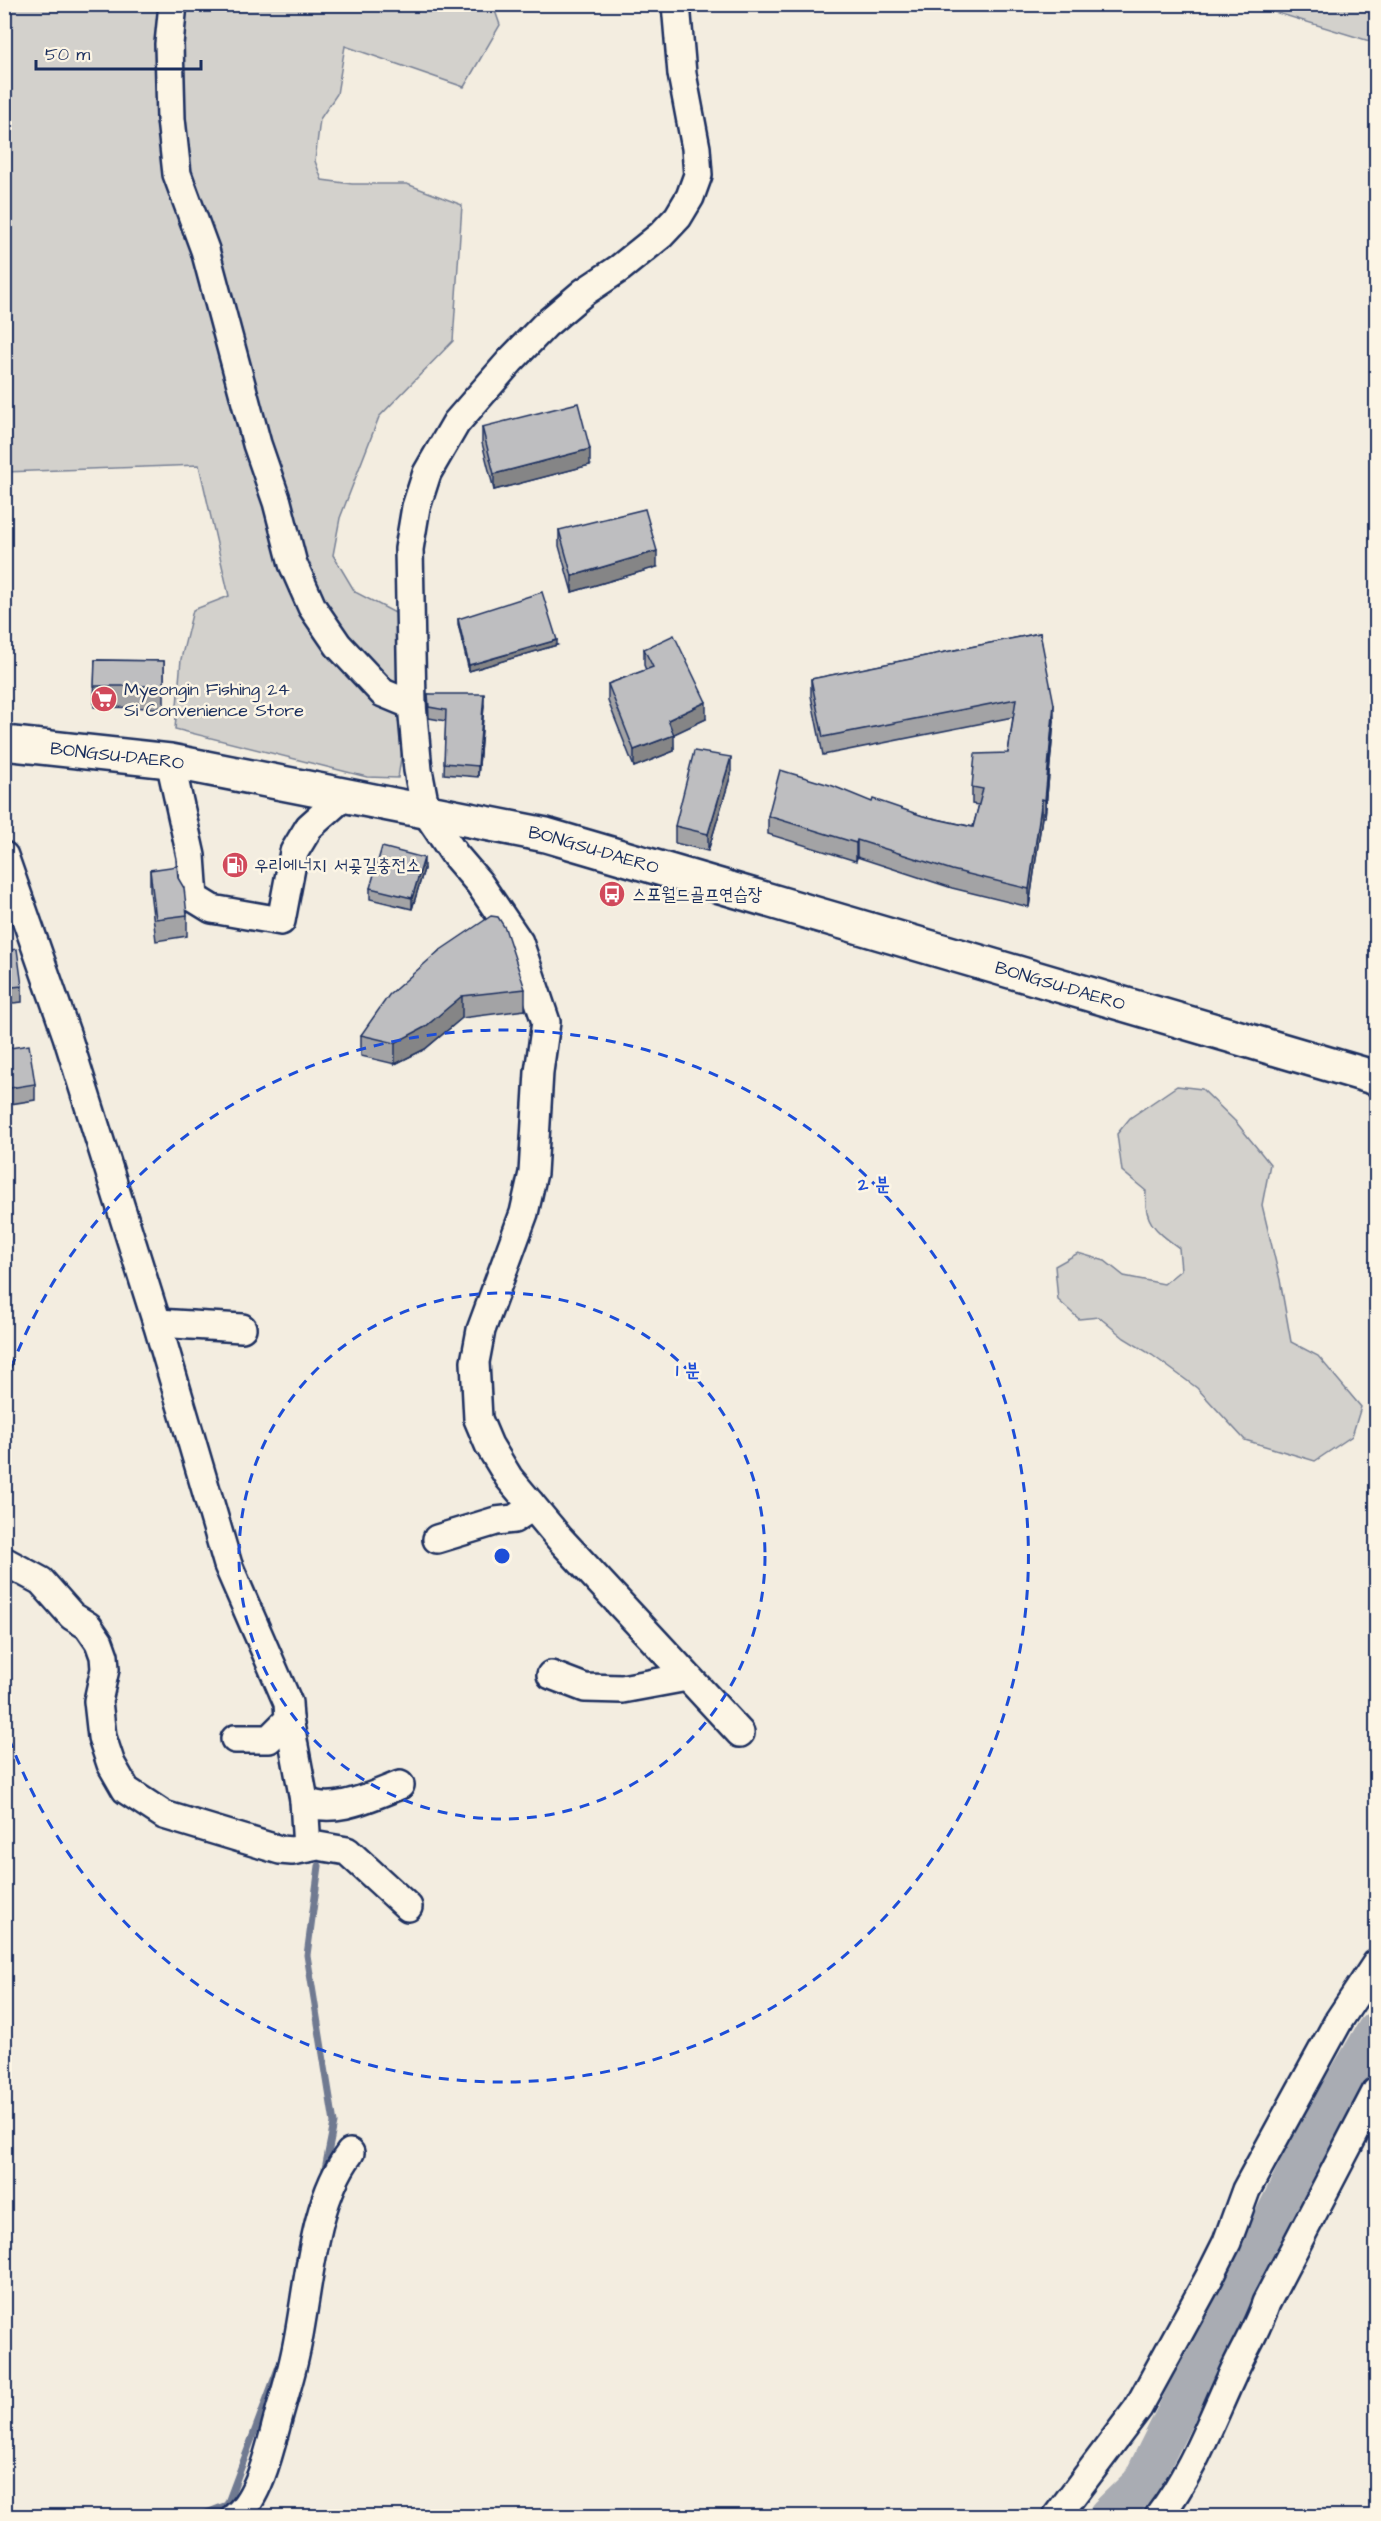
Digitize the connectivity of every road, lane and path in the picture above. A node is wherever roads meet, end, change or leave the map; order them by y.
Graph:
1 (173, 4) edge
2 (676, 4) edge
3 (412, 705) junction
4 (4, 743) edge
5 (170, 761) junction
6 (345, 795) junction
7 (426, 812) junction
8 (4, 856) edge
9 (1377, 1078) edge
10 (157, 1323) junction
11 (242, 1328) dead end
12 (530, 1503) junction
13 (437, 1539) dead end
14 (4, 1561) edge
15 (551, 1675) dead end
16 (687, 1677) junction
17 (289, 1719) junction
18 (740, 1733) dead end
19 (235, 1739) dead end
20 (400, 1785) dead end
21 (304, 1800) junction
22 (307, 1848) junction
23 (408, 1907) dead end
24 (1377, 1964) edge
25 (1377, 2092) edge
26 (350, 2153) dead end
27 (236, 2517) edge
28 (1057, 2517) edge
29 (1159, 2517) edge

1 - 3 street
2 - 3 street
3 - 7 street
4 - 5 main road, BONGSU-DAERO
5 - 6 main road, BONGSU-DAERO
5 - 6 street
6 - 7 main road, BONGSU-DAERO
7 - 9 main road, BONGSU-DAERO
7 - 12 street
8 - 10 street
10 - 11 street
10 - 17 street
12 - 13 street
12 - 16 street
14 - 22 street
15 - 16 street
16 - 18 street
17 - 19 street
17 - 21 street
20 - 21 street
21 - 22 street
22 - 23 street
24 - 28 street
25 - 29 street
26 - 27 street

